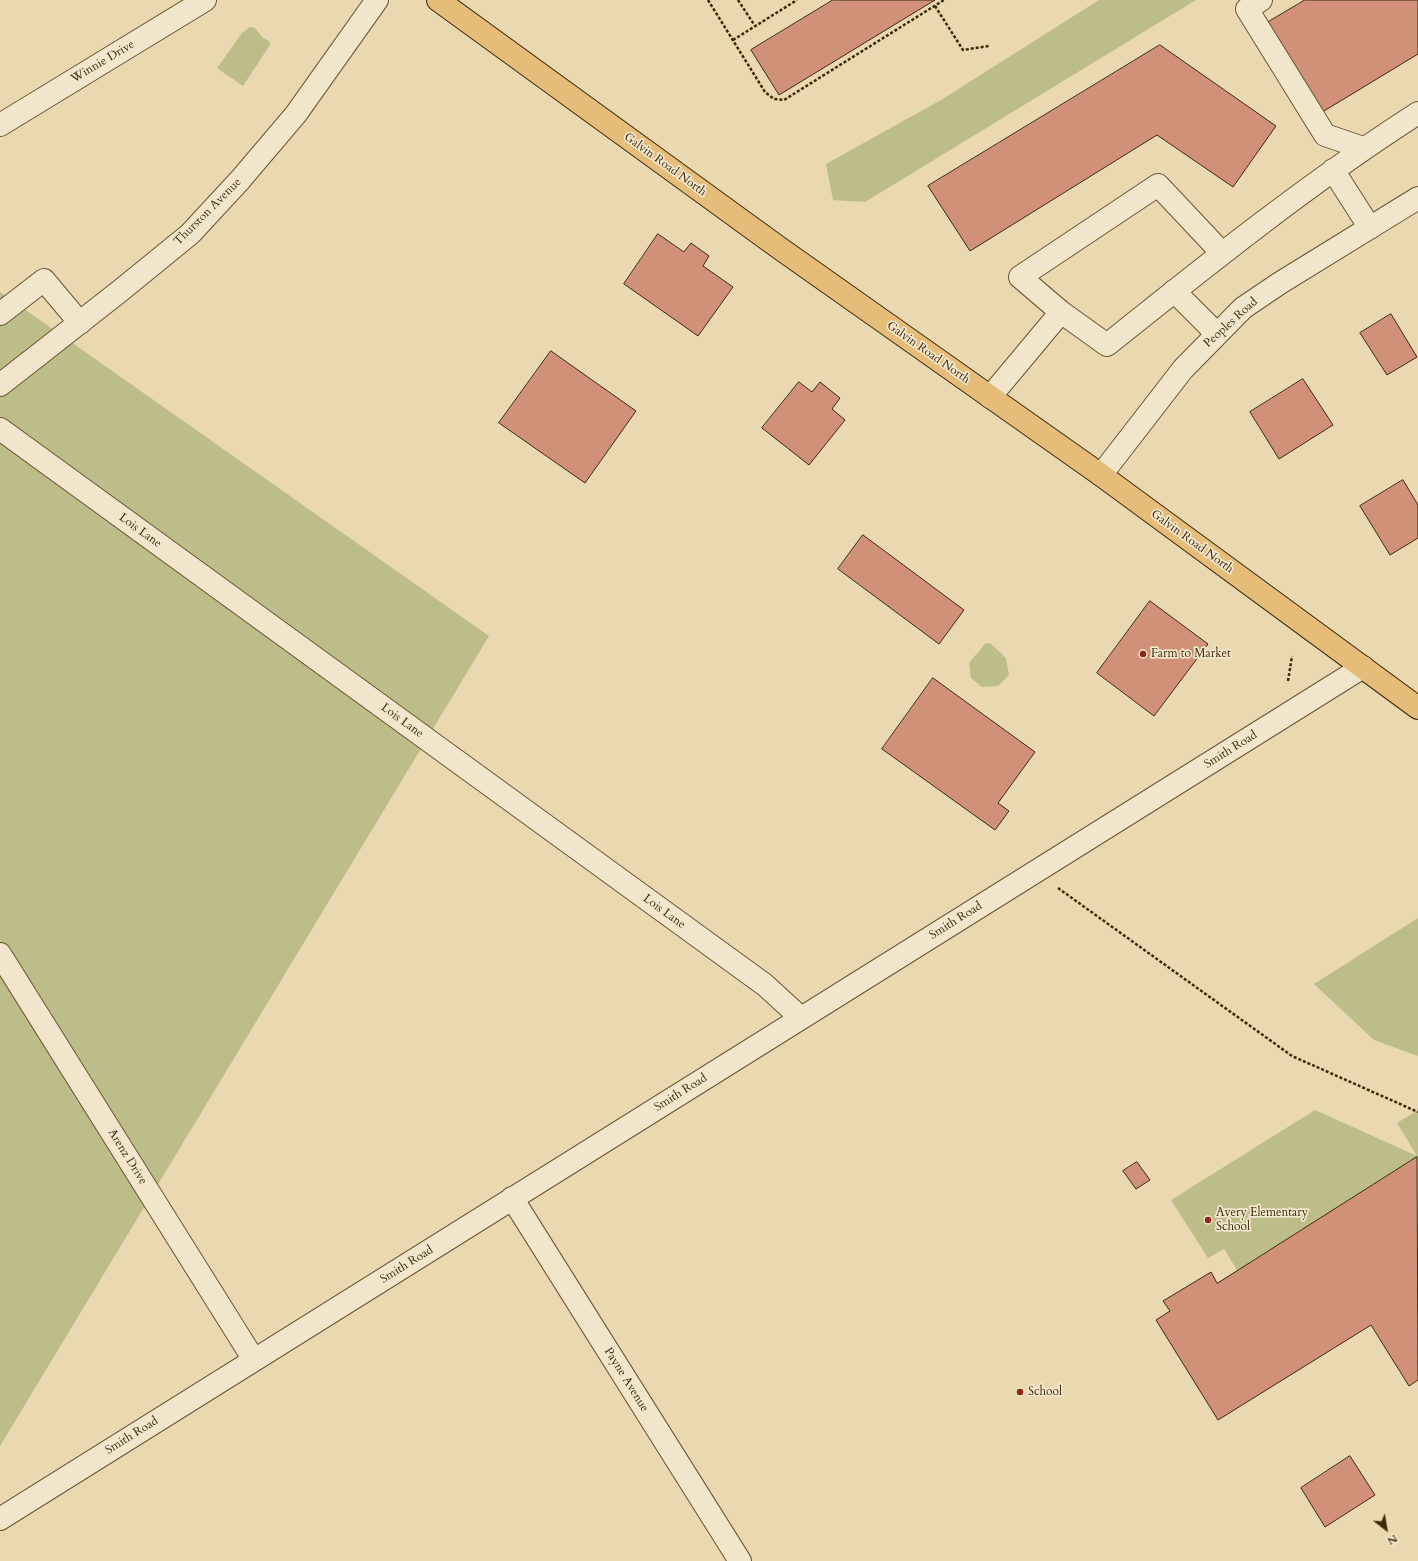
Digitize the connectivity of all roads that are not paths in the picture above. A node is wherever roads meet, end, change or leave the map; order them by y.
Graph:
1 (205, 0) edge
2 (377, 0) edge
3 (438, 0) edge
4 (1260, 0) edge
5 (1418, 113) edge
6 (0, 125) edge
7 (1363, 148) junction
8 (1333, 170) junction
9 (1418, 198) edge
10 (1370, 228) junction
11 (1222, 253) junction
12 (1174, 291) junction
13 (1061, 312) junction
14 (0, 314) edge
15 (80, 323) junction
16 (1217, 334) junction
17 (0, 385) edge
18 (990, 397) junction
19 (0, 429) edge
20 (1101, 475) junction
21 (1363, 668) junction
22 (1418, 708) edge
23 (0, 954) edge
24 (801, 1018) junction
25 (512, 1198) junction
26 (254, 1360) junction
27 (0, 1519) edge
28 (740, 1561) edge

1 - 6 street, Winnie Drive
2 - 15 street, Thurston Avenue
3 - 18 main road, Galvin Road North
4 - 7 street
5 - 7 street
7 - 8 street
8 - 10 street
8 - 11 street
9 - 10 street, Peoples Road
10 - 16 street, Peoples Road
11 - 12 street
11 - 13 street
12 - 13 street
12 - 16 street
13 - 18 street
14 - 15 street
15 - 17 street, Thurston Avenue
16 - 20 street, Peoples Road
18 - 20 main road, Galvin Road North
19 - 24 street, Lois Lane
20 - 21 main road, Galvin Road North
21 - 22 main road, Galvin Road North
21 - 24 street, Smith Road
23 - 26 street, Arenz Drive
24 - 25 street, Smith Road
25 - 26 street, Smith Road
25 - 28 street, Payne Avenue
26 - 27 street, Smith Road

